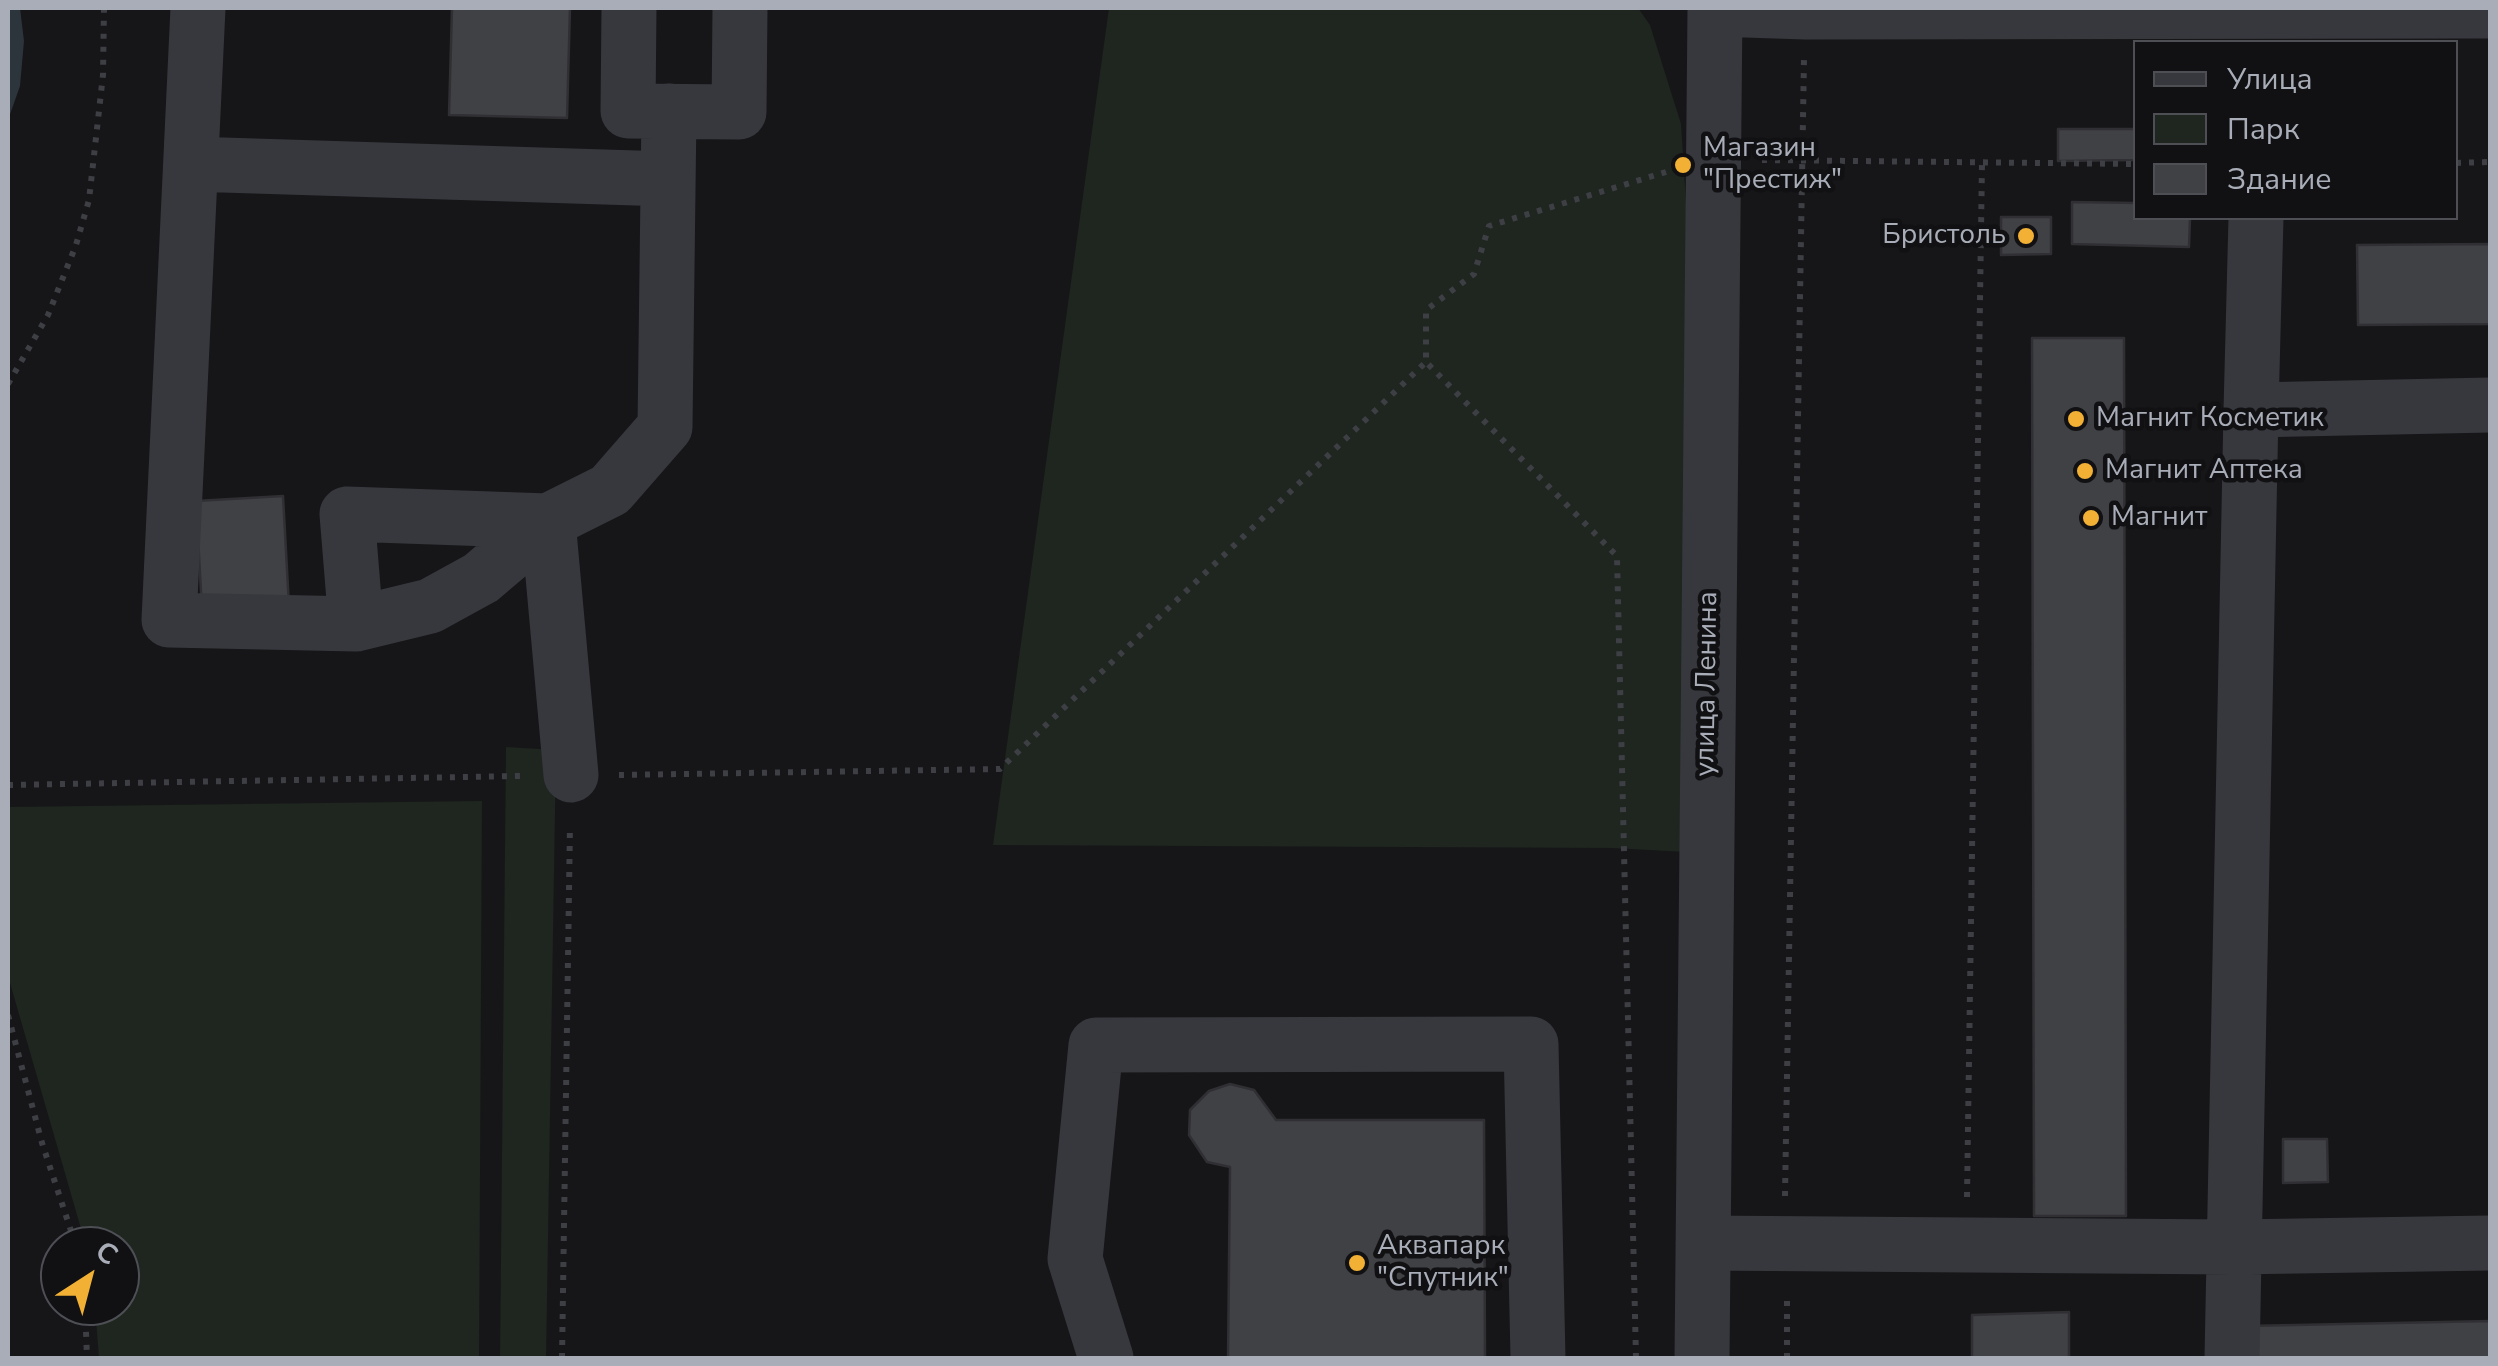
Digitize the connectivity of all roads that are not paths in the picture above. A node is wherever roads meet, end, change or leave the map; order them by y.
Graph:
1 (198, 8) edge
2 (629, 8) edge
3 (740, 8) edge
4 (1714, 8) edge
5 (1994, 9) edge
6 (2490, 11) edge
7 (2272, 26) edge
8 (669, 112) junction
9 (191, 164) junction
10 (668, 180) junction
11 (2256, 220) edge
12 (2490, 405) edge
13 (2251, 410) junction
14 (548, 521) junction
15 (356, 624) junction
16 (570, 776) road end
17 (1703, 1243) junction
18 (2490, 1243) edge
19 (2233, 1247) junction
20 (1106, 1358) edge
21 (1538, 1358) edge
22 (1702, 1358) edge
23 (2232, 1358) edge

1 - 9 street
2 - 8 street
3 - 8 street
4 - 5 street
4 - 17 street, улица Ленина
5 - 7 street
6 - 7 street
8 - 10 street
9 - 10 street
9 - 15 street
10 - 14 street
11 - 13 street
12 - 13 street
13 - 19 street
14 - 15 street
14 - 15 street
14 - 16 street
17 - 19 street
17 - 22 street, улица Ленина
18 - 19 street
19 - 23 street
20 - 21 street

